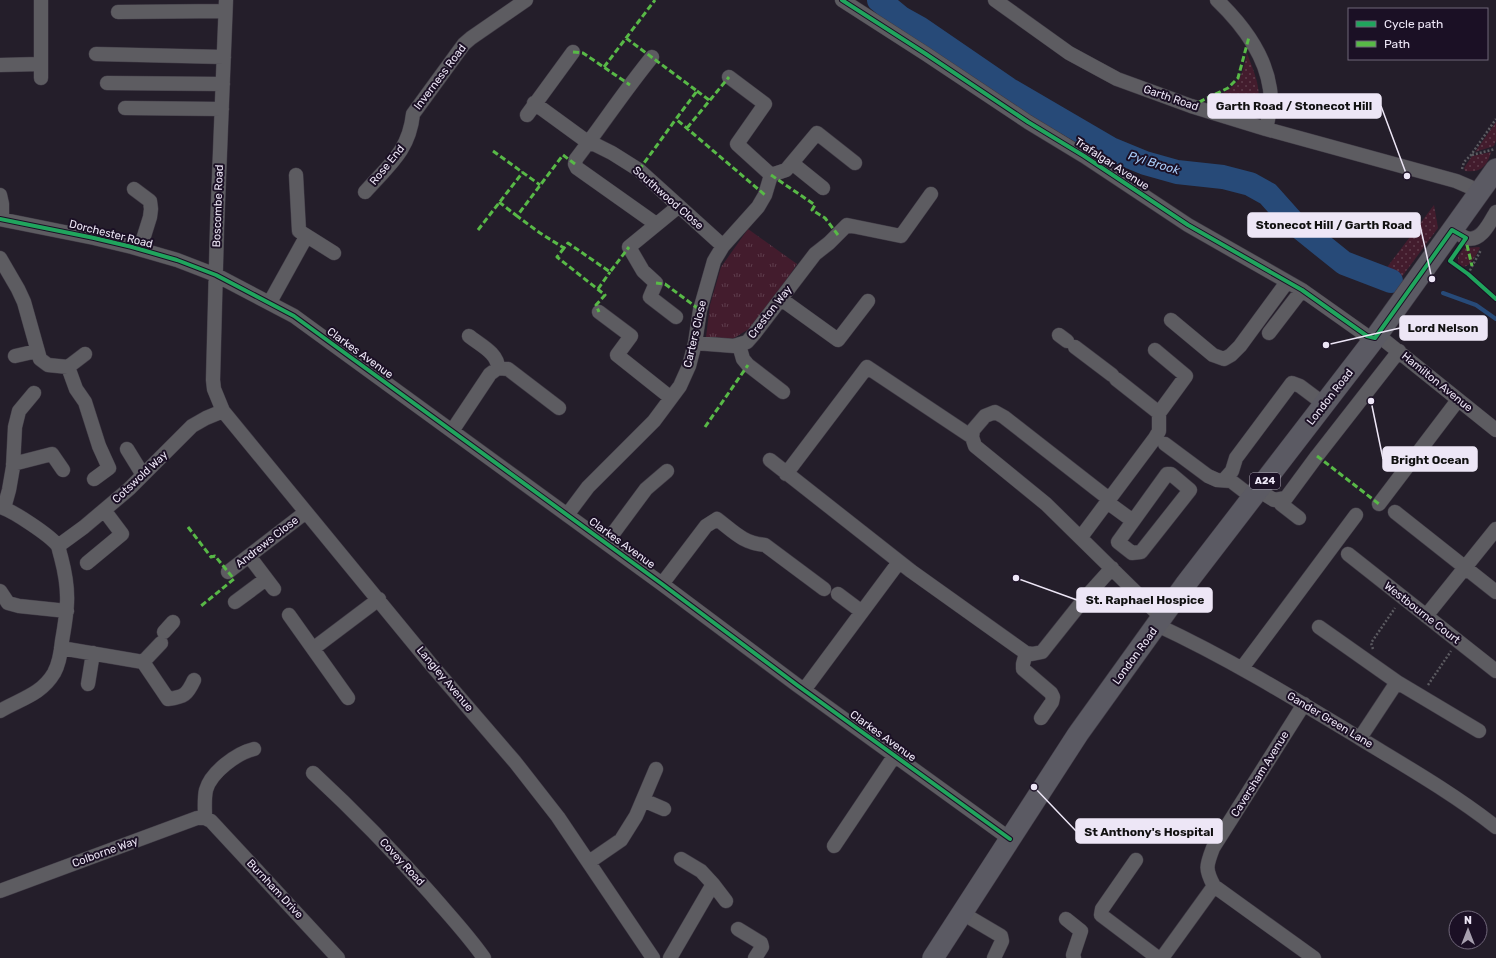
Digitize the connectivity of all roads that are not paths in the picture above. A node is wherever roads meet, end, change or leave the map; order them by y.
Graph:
1 (41, 0) edge
2 (526, 0) edge
3 (842, 0) edge
4 (995, 0) edge
5 (1217, 0) edge
6 (226, 6) edge
7 (118, 12) dead end
8 (573, 52) dead end
9 (96, 54) dead end
10 (224, 57) junction
11 (652, 57) dead end
12 (0, 66) edge
13 (729, 77) dead end
14 (107, 84) dead end
15 (223, 84) junction
16 (534, 103) junction
17 (125, 108) dead end
18 (222, 109) junction
19 (413, 114) joint
20 (526, 115) dead end
21 (1266, 129) junction
22 (590, 142) junction
23 (1495, 159) edge
24 (792, 163) junction
25 (855, 163) dead end
26 (296, 174) dead end
27 (771, 175) junction
28 (823, 188) dead end
29 (134, 189) dead end
30 (365, 192) dead end
31 (1479, 193) junction
32 (930, 194) dead end
33 (0, 195) edge
34 (679, 206) junction
35 (1496, 212) edge
36 (1, 219) edge
37 (656, 224) junction
38 (1452, 230) junction
39 (306, 236) junction
40 (723, 246) junction
41 (140, 249) junction
42 (334, 254) dead end
43 (0, 258) edge
44 (216, 275) junction
45 (1287, 282) junction
46 (1302, 290) junction
47 (781, 298) junction
48 (868, 301) dead end
49 (270, 302) junction
50 (599, 312) dead end
51 (676, 317) dead end
52 (1171, 320) dead end
53 (1269, 333) dead end
54 (469, 336) dead end
55 (1375, 338) junction
56 (1067, 341) dead end
57 (695, 343) junction
58 (739, 345) junction
59 (1155, 350) dead end
60 (37, 351) junction
61 (1399, 351) junction
62 (85, 354) dead end
63 (15, 356) dead end
64 (68, 367) junction
65 (498, 368) junction
66 (783, 392) dead end
67 (34, 393) dead end
68 (671, 398) junction
69 (1458, 400) junction
70 (1324, 404) junction
71 (559, 408) dead end
72 (223, 411) junction
73 (1159, 412) junction
74 (1496, 430) edge
75 (452, 431) junction
76 (972, 437) junction
77 (1165, 444) dead end
78 (7, 446) edge
79 (127, 449) dead end
80 (770, 460) dead end
81 (13, 464) junction
82 (63, 470) dead end
83 (667, 471) dead end
84 (786, 474) junction
85 (143, 475) junction
86 (94, 479) dead end
87 (1224, 480) junction
88 (1255, 494) junction
89 (1280, 499) junction
90 (1108, 501) junction
91 (1379, 504) dead end
92 (2, 508) edge
93 (104, 510) junction
94 (306, 512) junction
95 (1395, 512) dead end
96 (567, 515) junction
97 (1356, 515) dead end
98 (1299, 518) dead end
99 (1133, 521) junction
100 (1496, 529) edge
101 (1081, 537) junction
102 (606, 543) junction
103 (58, 546) junction
104 (1348, 554) dead end
105 (249, 556) junction
106 (899, 562) junction
107 (87, 563) dead end
108 (1465, 567) junction
109 (1112, 568) junction
110 (228, 572) dead end
111 (662, 584) junction
112 (824, 588) dead end
113 (0, 591) edge
114 (1496, 592) edge
115 (838, 594) dead end
116 (379, 599) junction
117 (235, 602) dead end
118 (67, 611) junction
119 (862, 612) junction
120 (289, 615) dead end
121 (1426, 616) junction
122 (1160, 622) junction
123 (1319, 627) dead end
124 (166, 633) dead end
125 (61, 648) junction
126 (314, 648) junction
127 (93, 653) junction
128 (1026, 654) junction
129 (143, 662) junction
130 (1242, 668) junction
131 (1496, 671) edge
132 (194, 680) dead end
133 (88, 684) dead end
134 (1402, 685) junction
135 (804, 690) junction
136 (348, 698) dead end
137 (1304, 704) junction
138 (0, 711) edge
139 (1041, 718) dead end
140 (1479, 731) dead end
141 (1360, 738) junction
142 (254, 749) dead end
143 (894, 755) junction
144 (656, 770) dead end
145 (313, 774) dead end
146 (643, 800) junction
147 (664, 809) dead end
148 (208, 819) junction
149 (1496, 827) edge
150 (1010, 839) junction
151 (834, 846) dead end
152 (682, 859) dead end
153 (1136, 860) dead end
154 (589, 862) junction
155 (713, 884) junction
156 (1214, 886) junction
157 (0, 891) edge
158 (726, 901) dead end
159 (962, 913) junction
160 (1066, 919) dead end
161 (738, 928) dead end
162 (338, 958) edge
163 (484, 958) edge
164 (653, 958) edge
165 (670, 958) edge
166 (755, 958) edge
167 (933, 958) edge
168 (994, 958) edge
169 (1074, 958) edge
170 (1158, 958) edge
171 (1162, 958) edge
172 (1314, 958) edge

1 - 12 street
2 - 19 street, Inverness Road
3 - 45 street, Trafalgar Avenue
4 - 21 street, Garth Road
5 - 21 street
6 - 7 street
6 - 10 street, Boscombe Road
8 - 16 street
9 - 10 street
10 - 15 street, Boscombe Road
11 - 22 street
13 - 27 street
14 - 15 street
15 - 18 street, Boscombe Road
16 - 20 street
16 - 22 street, Southwood Close
17 - 18 street
18 - 44 street, Boscombe Road
19 - 30 street, Rose End
21 - 31 street, Garth Road
22 - 34 street, Southwood Close
22 - 37 street
23 - 31 highway, A24
24 - 25 street
24 - 27 street
24 - 28 street
26 - 39 street
27 - 40 street, Carters Close
29 - 41 street
31 - 38 highway, A24
32 - 47 street, Creston Way
33 - 36 street
34 - 37 street
34 - 40 street, Southwood Close
35 - 38 street
36 - 41 street, Dorchester Road
37 - 51 street
38 - 55 highway, London Road / A24
39 - 42 street
39 - 49 street
40 - 57 street, Carters Close
41 - 44 street, Dorchester Road
43 - 60 street
44 - 49 street, Clarkes Avenue
44 - 72 street, Boscombe Road
45 - 46 street, Trafalgar Avenue
45 - 52 street
46 - 53 street
46 - 55 street, Trafalgar Avenue
47 - 48 street
47 - 58 street, Creston Way
49 - 75 street, Clarkes Avenue
50 - 68 street
54 - 65 street
55 - 61 street, Hamilton Avenue
55 - 70 highway, London Road / A24
56 - 73 street
57 - 58 street, Creston Way
57 - 68 street, Carters Close
58 - 66 street
59 - 73 street
60 - 63 street
60 - 64 street
61 - 69 street, Hamilton Avenue
61 - 89 street
62 - 64 street
64 - 86 street
65 - 71 street
65 - 75 street
67 - 78 street
68 - 96 street, Carters Close
69 - 74 street, Hamilton Avenue
69 - 91 street
70 - 87 street
70 - 88 highway, London Road / A24
72 - 85 street, Cotswold Way
72 - 94 street, Langley Avenue
73 - 90 street
75 - 96 street, Clarkes Avenue
76 - 84 street
76 - 90 street
76 - 101 street
77 - 87 street
78 - 81 street
79 - 85 street
80 - 84 street
81 - 82 street
81 - 92 street
83 - 102 street
84 - 106 street
85 - 93 street, Cotswold Way
87 - 88 street
88 - 89 street
88 - 122 highway, London Road / A24
89 - 98 street
90 - 99 street
90 - 101 street
92 - 103 street
93 - 103 street, Cotswold Way
93 - 107 street
94 - 105 street, Andrews Close
94 - 116 street, Langley Avenue
95 - 108 street
96 - 102 street, Clarkes Avenue
97 - 130 street
99 - 99 street
100 - 108 street
101 - 109 street
102 - 111 street, Clarkes Avenue
103 - 118 street
104 - 121 street, Westbourne Court
105 - 110 street, Andrews Close
105 - 117 street
106 - 119 street
106 - 128 street
108 - 114 street
108 - 121 street
109 - 122 street
109 - 128 street
111 - 112 street
111 - 135 street, Clarkes Avenue
113 - 118 street
115 - 119 street
116 - 126 street
116 - 154 street, Langley Avenue
118 - 125 street
119 - 135 street
120 - 126 street
121 - 131 street, Westbourne Court
122 - 130 street, Gander Green Lane
122 - 150 highway, London Road / A24
123 - 134 street
124 - 129 street
125 - 127 street
125 - 138 street
126 - 136 street
127 - 129 street
127 - 133 street
128 - 139 street
129 - 132 street
130 - 137 street, Gander Green Lane
134 - 140 street
134 - 141 street
135 - 143 street, Clarkes Avenue
137 - 141 street, Gander Green Lane
137 - 156 street, Caversham Avenue
141 - 149 street, Gander Green Lane
142 - 148 street
143 - 150 street, Clarkes Avenue
143 - 151 street
144 - 146 street
145 - 163 street, Covey Road
146 - 147 street
146 - 154 street
148 - 157 street, Colborne Way
148 - 162 street, Burnham Drive
150 - 159 highway, London Road / A24
152 - 155 street
153 - 170 street
154 - 164 street, Langley Avenue
155 - 158 street
155 - 165 street
156 - 171 street
156 - 172 street
159 - 167 highway, London Road / A24
159 - 168 street
160 - 169 street
161 - 166 street

